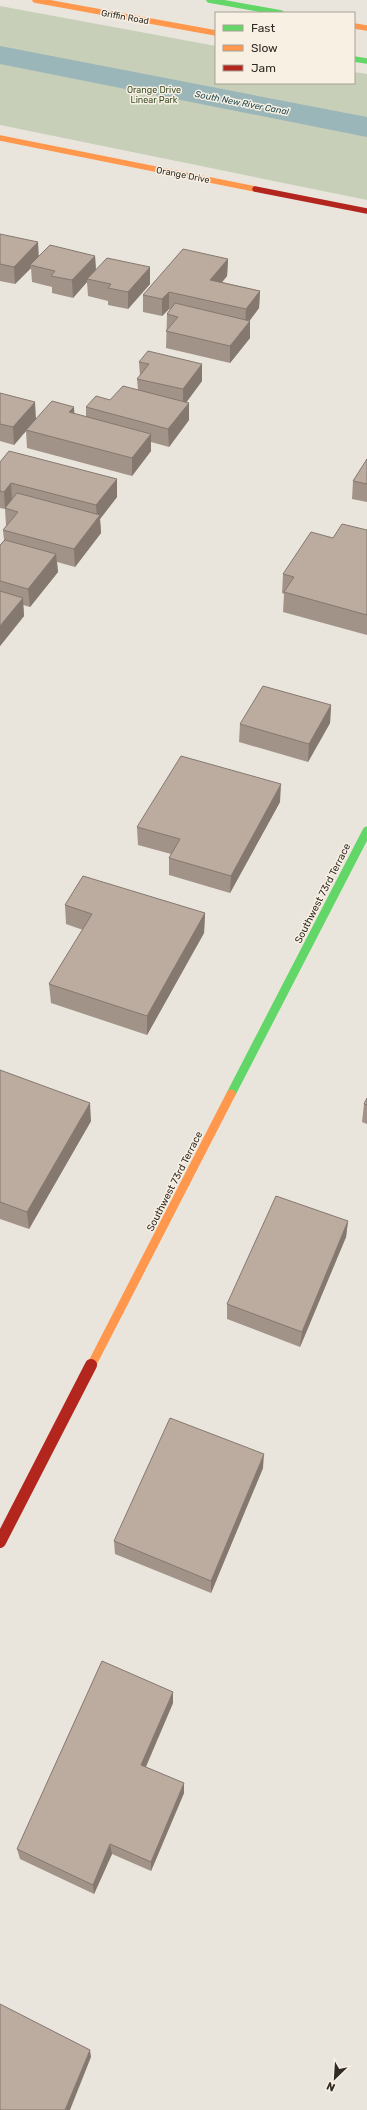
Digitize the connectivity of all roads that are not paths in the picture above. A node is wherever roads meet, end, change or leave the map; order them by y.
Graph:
1 (35, 0) edge
2 (209, 0) edge
3 (275, 12) edge
4 (355, 26) edge
5 (367, 28) edge
6 (215, 33) edge
7 (355, 59) edge
8 (367, 61) edge
9 (0, 138) edge
10 (367, 211) edge
11 (367, 831) edge
12 (0, 1542) edge

1 - 6 street, Griffin Road
2 - 3 street
4 - 5 street
7 - 8 street
9 - 10 street, Orange Drive
11 - 12 street, Southwest 73rd Terrace

